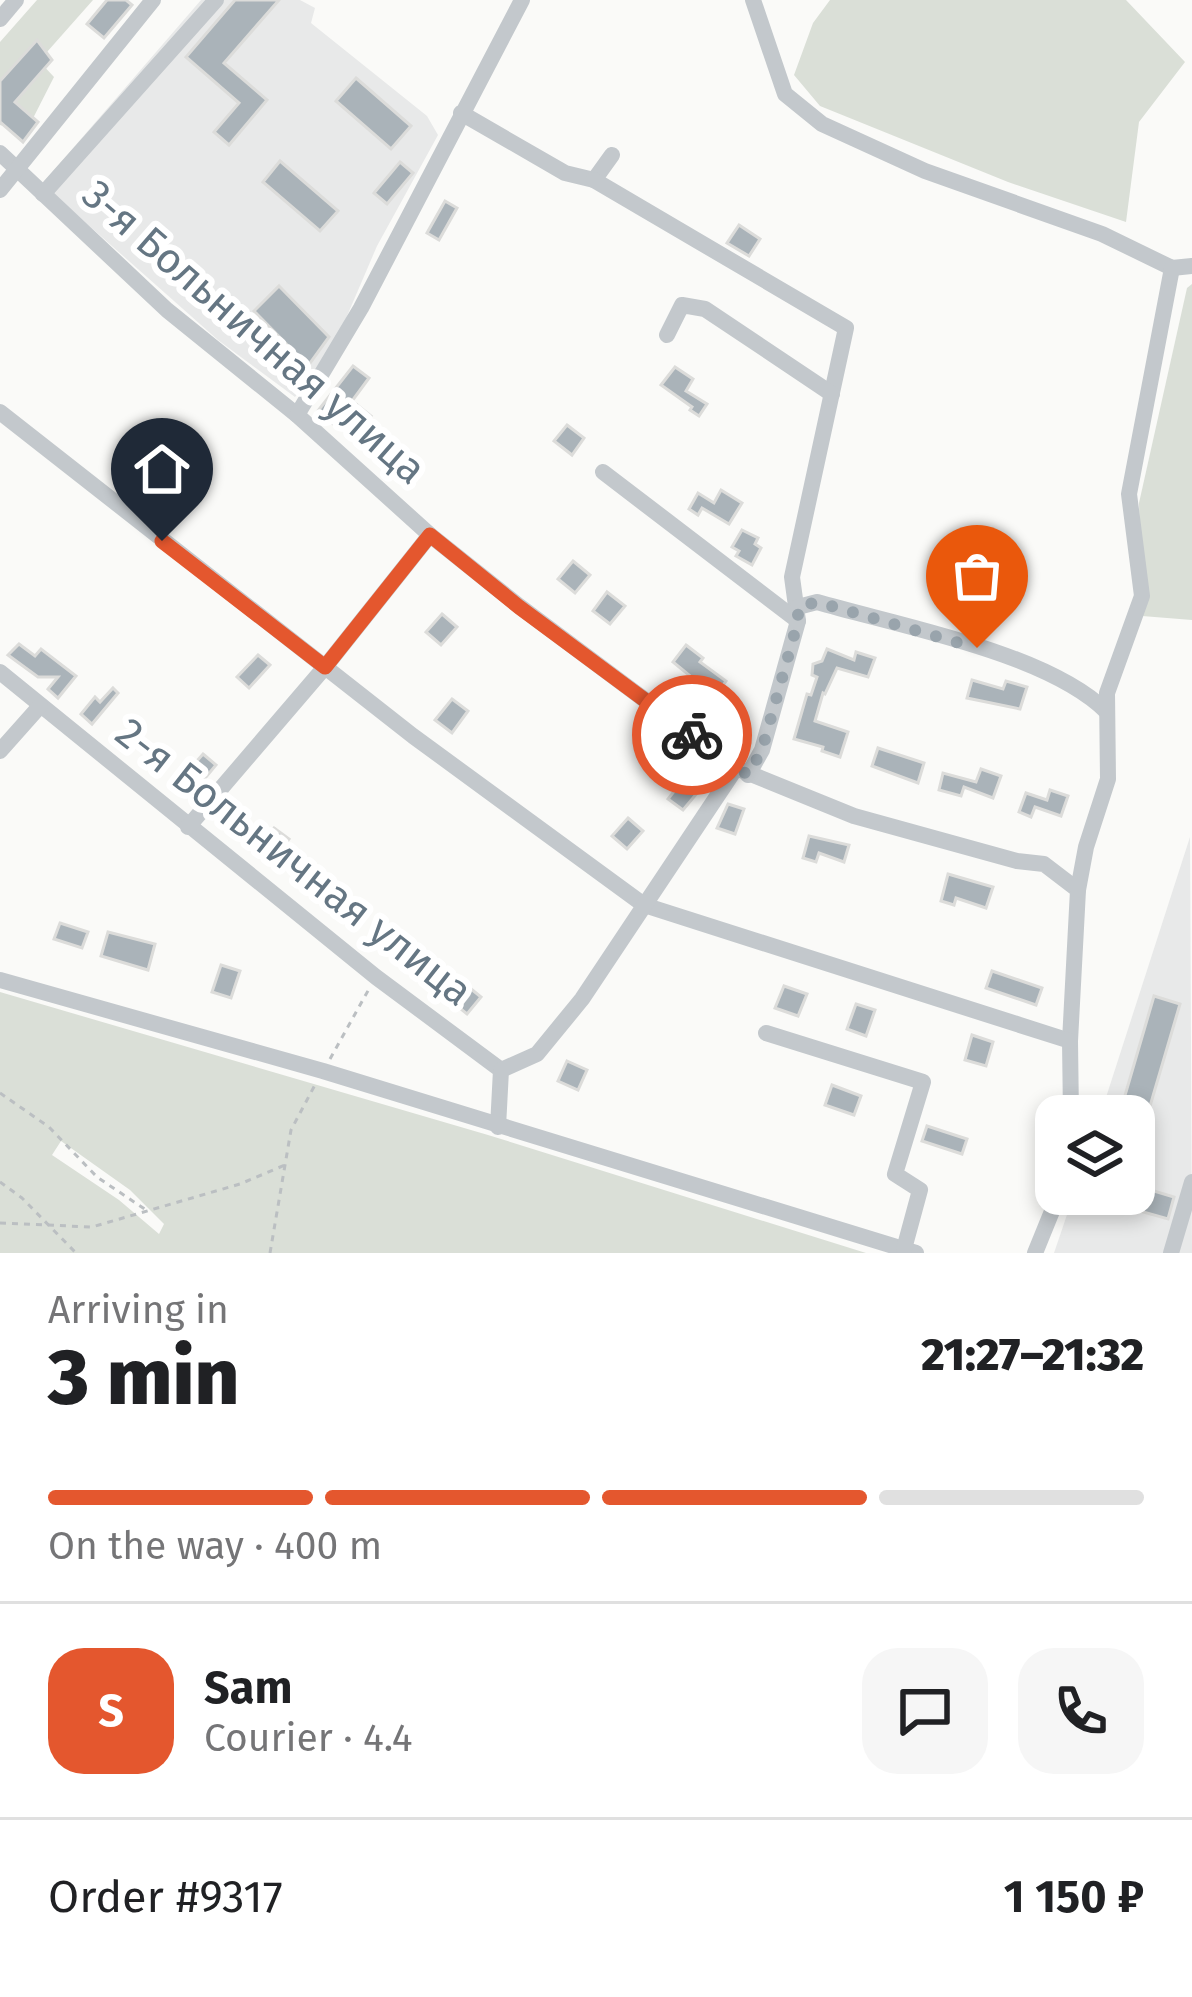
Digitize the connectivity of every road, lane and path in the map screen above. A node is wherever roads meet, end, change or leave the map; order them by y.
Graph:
1 (16, 0) edge
2 (153, 0) edge
3 (216, 0) edge
4 (522, 0) edge
5 (753, 0) edge
6 (0, 19) edge
7 (461, 113) junction
8 (0, 153) edge
9 (612, 155) dead end
10 (17, 169) junction
11 (594, 180) junction
12 (0, 190) edge
13 (43, 194) junction
14 (1192, 266) edge
15 (1172, 268) junction
16 (667, 335) dead end
17 (832, 394) junction
18 (0, 412) edge
19 (297, 415) junction
20 (603, 472) dead end
21 (430, 535) junction
22 (798, 614) junction
23 (325, 667) junction
24 (0, 672) edge
25 (40, 706) junction
26 (1107, 712) junction
27 (0, 751) edge
28 (742, 771) junction
29 (188, 826) junction
30 (1078, 890) junction
31 (644, 905) junction
32 (376, 977) junction
33 (0, 980) edge
34 (766, 1033) dead end
35 (1070, 1041) junction
36 (501, 1070) junction
37 (323, 1071) junction
38 (0, 1093) edge
39 (1071, 1095) edge
40 (498, 1127) junction
41 (287, 1164) junction
42 (0, 1182) edge
43 (1192, 1182) edge
44 (148, 1211) junction
45 (1050, 1215) edge
46 (0, 1223) edge
47 (51, 1227) junction
48 (910, 1251) edge
49 (76, 1253) edge
50 (270, 1253) edge
51 (1035, 1253) edge
52 (1171, 1253) edge

1 - 6 street
2 - 10 street
3 - 13 street
4 - 7 street
5 - 15 street
7 - 11 street
7 - 19 street
8 - 10 street, 3-я Больничная улица
9 - 11 street
10 - 12 street
10 - 13 street, 3-я Больничная улица
11 - 17 street
13 - 19 street, 3-я Больничная улица
14 - 15 street
15 - 26 street
16 - 17 street
17 - 22 street
18 - 23 street
19 - 21 street, 3-я Больничная улица
20 - 22 street
21 - 23 street
21 - 28 street, 3-я Больничная улица
22 - 26 street
22 - 28 street
23 - 29 street
23 - 31 street
24 - 25 street, 2-я Больничная улица
25 - 27 street
25 - 29 street, 2-я Больничная улица
26 - 30 street
28 - 30 street, 3-я Больничная улица
28 - 31 street
29 - 32 street, 2-я Больничная улица
30 - 35 street
31 - 35 street
31 - 36 street
32 - 36 street, 2-я Больничная улица
32 - 37 path
33 - 37 street
34 - 48 street
35 - 39 street
36 - 40 street
37 - 40 street
37 - 41 path
38 - 44 path
40 - 48 street
41 - 44 path
41 - 50 path
42 - 47 path
43 - 52 street
44 - 47 path
45 - 51 street
46 - 47 path
47 - 49 path

